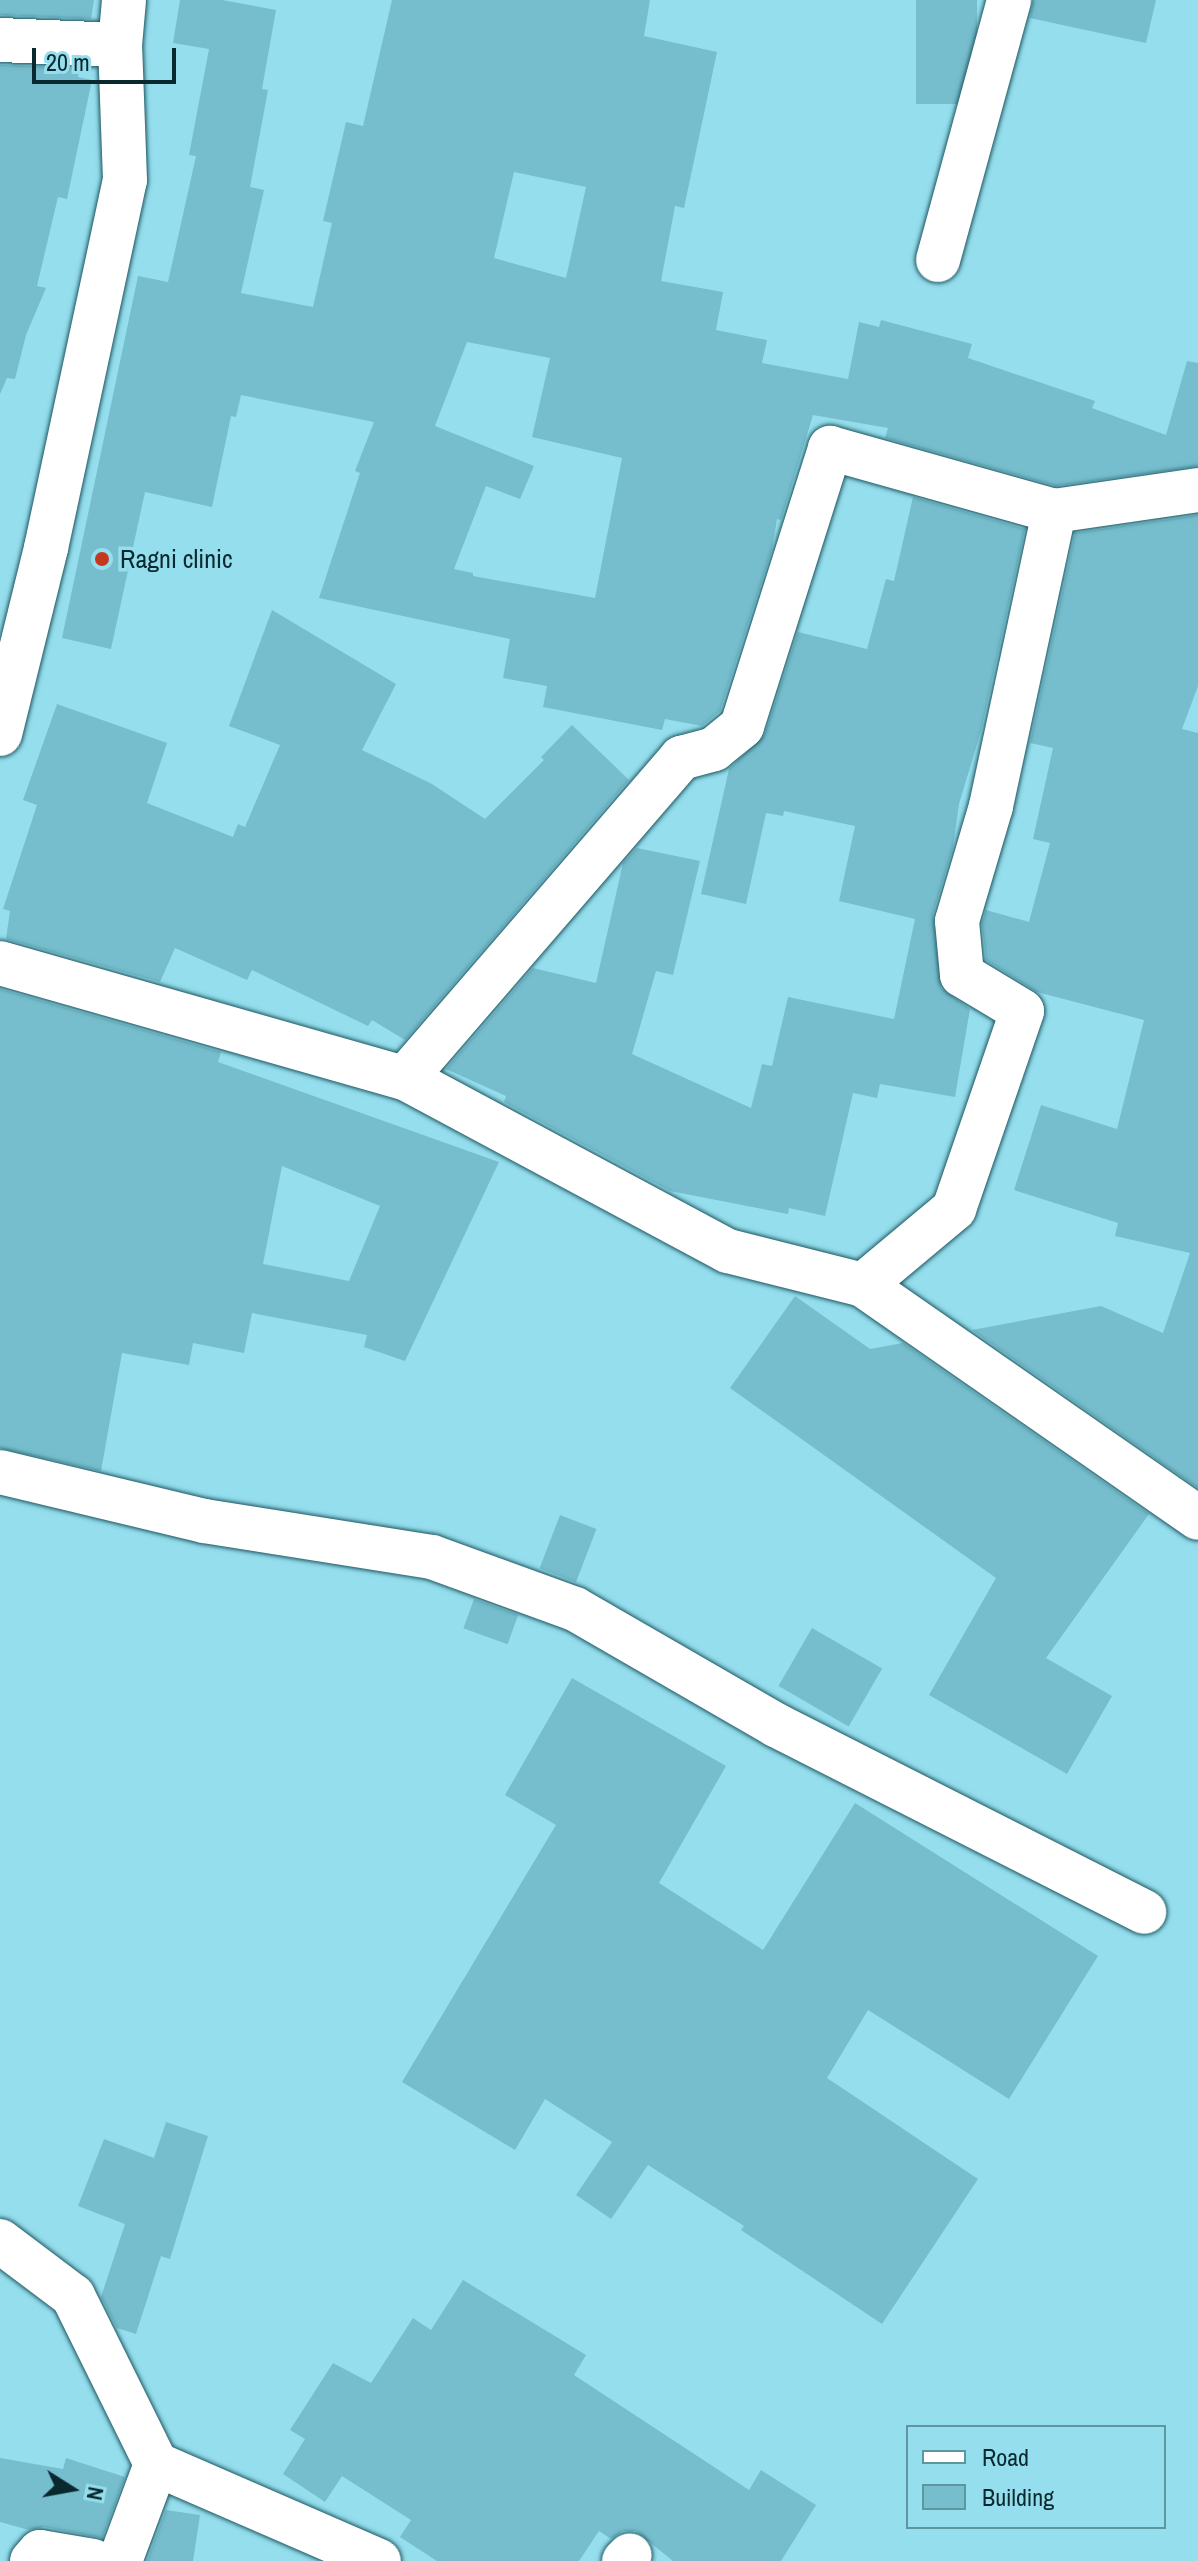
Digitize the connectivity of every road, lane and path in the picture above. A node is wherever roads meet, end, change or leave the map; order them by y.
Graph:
1 (124, 0) edge
2 (1009, 0) edge
3 (0, 40) edge
4 (120, 45) junction
5 (938, 260) dead end
6 (1198, 490) edge
7 (1054, 511) junction
8 (0, 734) edge
9 (0, 963) edge
10 (405, 1078) junction
11 (863, 1285) junction
12 (0, 1472) edge
13 (1198, 1518) edge
14 (1144, 1912) dead end
15 (0, 2241) edge
16 (156, 2464) junction
17 (32, 2561) edge
18 (93, 2561) edge
19 (120, 2561) edge
20 (379, 2561) edge

1 - 4 street
2 - 5 street
3 - 4 street
4 - 8 street
6 - 7 street
7 - 10 street
7 - 11 street
9 - 10 street
10 - 11 street
11 - 13 street
12 - 14 street
15 - 16 street
16 - 19 street
16 - 20 street
17 - 18 street

